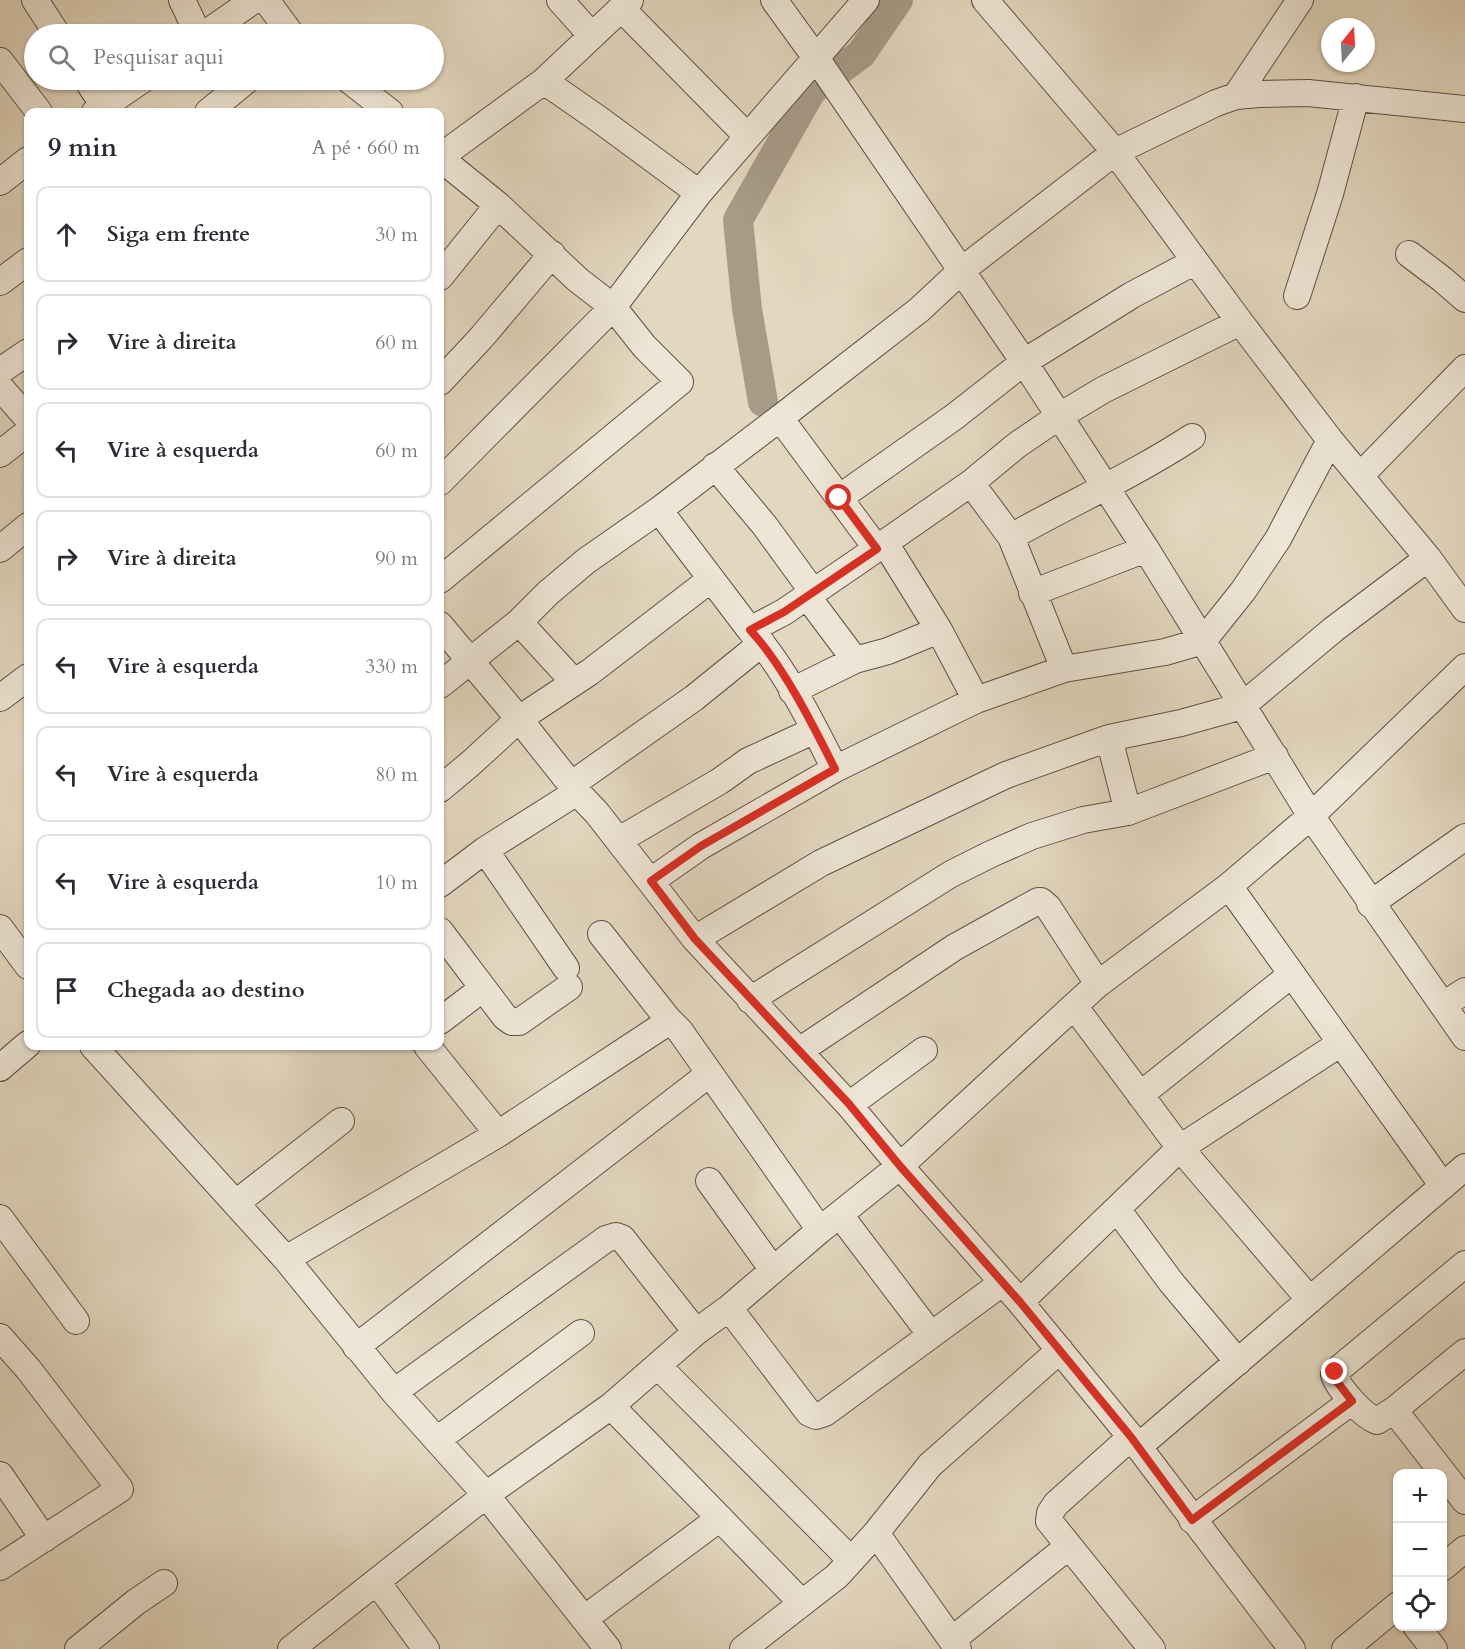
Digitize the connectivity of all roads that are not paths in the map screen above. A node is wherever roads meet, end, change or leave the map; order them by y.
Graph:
1 (35, 0) edge
2 (182, 0) edge
3 (254, 0) edge
4 (266, 0) edge
5 (560, 0) edge
6 (774, 0) edge
7 (866, 0) edge
8 (985, 0) edge
9 (1300, 0) edge
10 (626, 4) edge
11 (51, 24) edge
12 (193, 24) edge
13 (219, 24) edge
14 (284, 24) edge
15 (592, 36) junction
16 (816, 58) junction
17 (0, 61) edge
18 (544, 81) junction
19 (91, 90) edge
20 (128, 90) edge
21 (234, 90) edge
22 (362, 90) edge
23 (1236, 96) junction
24 (1356, 97) junction
25 (36, 108) edge
26 (99, 108) edge
27 (103, 108) edge
28 (213, 108) edge
29 (385, 108) edge
30 (1465, 109) edge
31 (747, 136) junction
32 (1115, 152) junction
33 (444, 155) edge
34 (444, 161) edge
35 (24, 163) edge
36 (1, 178) edge
37 (699, 193) junction
38 (498, 205) junction
39 (552, 254) junction
40 (1409, 254) dead end
41 (1194, 262) junction
42 (24, 264) edge
43 (962, 270) junction
44 (444, 273) edge
45 (0, 282) edge
46 (1297, 296) dead end
47 (1465, 300) edge
48 (613, 307) junction
49 (1240, 322) junction
50 (24, 355) edge
51 (1024, 362) junction
52 (1465, 368) edge
53 (0, 370) edge
54 (444, 378) edge
55 (0, 387) edge
56 (24, 414) edge
57 (1058, 417) junction
58 (780, 418) junction
59 (24, 435) edge
60 (1192, 437) dead end
61 (1330, 440) junction
62 (0, 454) edge
63 (715, 466) junction
64 (1360, 476) junction
65 (444, 478) edge
66 (971, 483) junction
67 (1105, 488) junction
68 (839, 498) junction
69 (659, 510) junction
70 (24, 529) edge
71 (1011, 537) junction
72 (881, 546) junction
73 (0, 549) edge
74 (1146, 549) junction
75 (1428, 558) junction
76 (444, 577) edge
77 (711, 579) junction
78 (1032, 593) junction
79 (810, 594) junction
80 (1465, 609) edge
81 (519, 622) junction
82 (444, 630) edge
83 (939, 630) junction
84 (756, 637) junction
85 (1203, 641) junction
86 (471, 660) junction
87 (855, 660) junction
88 (1465, 667) edge
89 (1064, 669) junction
90 (24, 680) edge
91 (444, 682) edge
92 (574, 682) junction
93 (792, 691) junction
94 (0, 698) edge
95 (976, 700) junction
96 (1242, 706) junction
97 (519, 719) junction
98 (815, 730) junction
99 (1110, 738) junction
100 (1275, 756) junction
101 (835, 769) junction
102 (444, 786) edge
103 (574, 788) junction
104 (1128, 812) junction
105 (1311, 816) junction
106 (1465, 837) edge
107 (619, 840) junction
108 (485, 850) junction
109 (444, 881) edge
110 (651, 881) junction
111 (1229, 886) junction
112 (1370, 904) junction
113 (0, 928) edge
114 (601, 934) dead end
115 (444, 937) edge
116 (695, 939) junction
117 (24, 961) edge
118 (1292, 974) junction
119 (1098, 984) junction
120 (482, 989) junction
121 (1465, 991) edge
122 (750, 1000) junction
123 (1443, 1005) junction
124 (1074, 1006) junction
125 (444, 1018) edge
126 (669, 1019) junction
127 (1465, 1037) edge
128 (1341, 1042) junction
129 (24, 1047) edge
130 (97, 1050) edge
131 (430, 1050) edge
132 (924, 1050) dead end
133 (799, 1051) junction
134 (0, 1068) edge
135 (709, 1074) junction
136 (1140, 1095) junction
137 (849, 1104) junction
138 (341, 1121) dead end
139 (498, 1134) junction
140 (1180, 1148) junction
141 (900, 1166) junction
142 (1465, 1167) edge
143 (708, 1181) dead end
144 (1443, 1186) junction
145 (236, 1203) junction
146 (1117, 1209) junction
147 (0, 1218) edge
148 (830, 1222) junction
149 (286, 1259) junction
150 (1465, 1264) edge
151 (773, 1270) junction
152 (1002, 1283) junction
153 (1310, 1300) junction
154 (1020, 1302) junction
155 (729, 1308) junction
156 (76, 1321) dead end
157 (696, 1332) junction
158 (581, 1333) dead end
159 (931, 1335) junction
160 (0, 1337) edge
161 (356, 1347) junction
162 (1059, 1350) junction
163 (1465, 1352) edge
164 (1238, 1362) junction
165 (658, 1366) junction
166 (394, 1392) junction
167 (1352, 1401) junction
168 (611, 1406) junction
169 (1394, 1410) junction
170 (437, 1440) junction
171 (1134, 1442) junction
172 (0, 1475) edge
173 (486, 1495) junction
174 (1465, 1501) edge
175 (720, 1518) junction
176 (1192, 1520) junction
177 (876, 1533) junction
178 (44, 1539) junction
179 (1069, 1546) junction
180 (1465, 1550) edge
181 (851, 1560) junction
182 (1447, 1565) edge
183 (0, 1567) edge
184 (378, 1581) junction
185 (164, 1583) dead end
186 (802, 1603) junction
187 (1393, 1609) edge
188 (584, 1619) junction
189 (1420, 1631) edge
190 (955, 1645) edge
191 (78, 1649) edge
192 (291, 1649) edge
193 (426, 1649) edge
194 (608, 1649) edge
195 (743, 1649) edge
196 (1152, 1649) edge
197 (1292, 1649) edge
198 (1345, 1649) edge
199 (1434, 1649) edge

1 - 11 street
2 - 12 street
3 - 13 street
4 - 14 street
5 - 15 street
6 - 16 street
7 - 16 street
8 - 32 street
9 - 23 street
10 - 15 street
10 - 31 street
15 - 18 street
16 - 31 street
16 - 43 street
17 - 25 street
18 - 33 street
18 - 37 street
19 - 26 street
20 - 27 street
21 - 28 street
22 - 29 street
23 - 24 street
23 - 32 street
24 - 30 street
24 - 46 street
31 - 37 street
32 - 41 street
32 - 43 street
34 - 38 street
35 - 36 street
37 - 48 street
38 - 39 street
38 - 44 street
39 - 48 street
39 - 54 street
40 - 47 street
41 - 49 street
41 - 51 street
42 - 45 street
43 - 51 street
43 - 58 street
48 - 65 street
48 - 76 street
49 - 57 street
49 - 61 street
50 - 53 street
51 - 57 street
51 - 68 street
52 - 64 street
55 - 56 street
57 - 66 street
57 - 67 street
58 - 63 street
58 - 68 street
59 - 62 street
60 - 67 street
61 - 64 street
61 - 85 street
63 - 69 street
63 - 79 street
64 - 75 street
66 - 71 street
66 - 72 street
67 - 71 street
67 - 74 street
68 - 72 street
69 - 77 street
69 - 81 street
70 - 73 street
71 - 78 street
72 - 79 street
72 - 83 street
74 - 78 street
74 - 85 street
75 - 80 street
75 - 96 street
77 - 84 street
77 - 92 street
78 - 89 street
79 - 84 street
79 - 87 street
81 - 86 street
81 - 92 street
82 - 86 street
83 - 87 street
83 - 95 street
84 - 93 street
84 - 103 street
85 - 89 street
85 - 96 street
86 - 91 street
86 - 97 street
87 - 93 street
88 - 105 street
89 - 95 street
90 - 94 street
92 - 97 street
93 - 98 street
95 - 101 street
96 - 99 street
96 - 100 street
97 - 102 street
97 - 103 street
98 - 101 street
98 - 107 street
99 - 104 street
99 - 116 street
100 - 104 street
100 - 105 street
101 - 110 street
103 - 107 street
103 - 108 street
104 - 122 street
105 - 111 street
105 - 112 street
106 - 112 street
107 - 110 street
108 - 109 street
108 - 120 street
110 - 116 street
111 - 118 street
111 - 119 street
112 - 123 street
113 - 117 street
114 - 126 street
115 - 120 street
116 - 122 street
118 - 128 street
118 - 136 street
119 - 124 street
119 - 133 street
120 - 125 street
121 - 123 street
122 - 133 street
123 - 127 street
124 - 136 street
124 - 141 street
126 - 135 street
126 - 139 street
128 - 140 street
128 - 144 street
129 - 134 street
130 - 145 street
131 - 139 street
132 - 137 street
133 - 137 street
135 - 148 street
135 - 161 street
136 - 140 street
137 - 141 street
138 - 145 street
139 - 149 street
140 - 146 street
140 - 153 street
141 - 148 street
141 - 152 street
142 - 144 street
143 - 151 street
144 - 153 street
145 - 149 street
146 - 154 street
146 - 164 street
147 - 156 street
148 - 151 street
148 - 159 street
149 - 161 street
150 - 167 street
151 - 155 street
152 - 154 street
152 - 159 street
153 - 164 street
154 - 162 street
155 - 157 street
155 - 159 street
157 - 165 street
157 - 166 street
158 - 170 street
160 - 178 street
161 - 166 street
162 - 171 street
162 - 177 street
163 - 169 street
164 - 171 street
165 - 168 street
165 - 181 street
166 - 170 street
167 - 169 street
167 - 176 street
168 - 173 street
168 - 175 street
169 - 174 street
170 - 173 street
171 - 176 street
171 - 179 street
172 - 178 street
173 - 184 street
173 - 188 street
175 - 186 street
175 - 188 street
176 - 197 street
177 - 181 street
177 - 190 street
178 - 183 street
179 - 190 street
179 - 196 street
180 - 182 street
181 - 186 street
184 - 192 street
184 - 193 street
185 - 191 street
186 - 195 street
187 - 198 street
188 - 194 street
189 - 199 street

